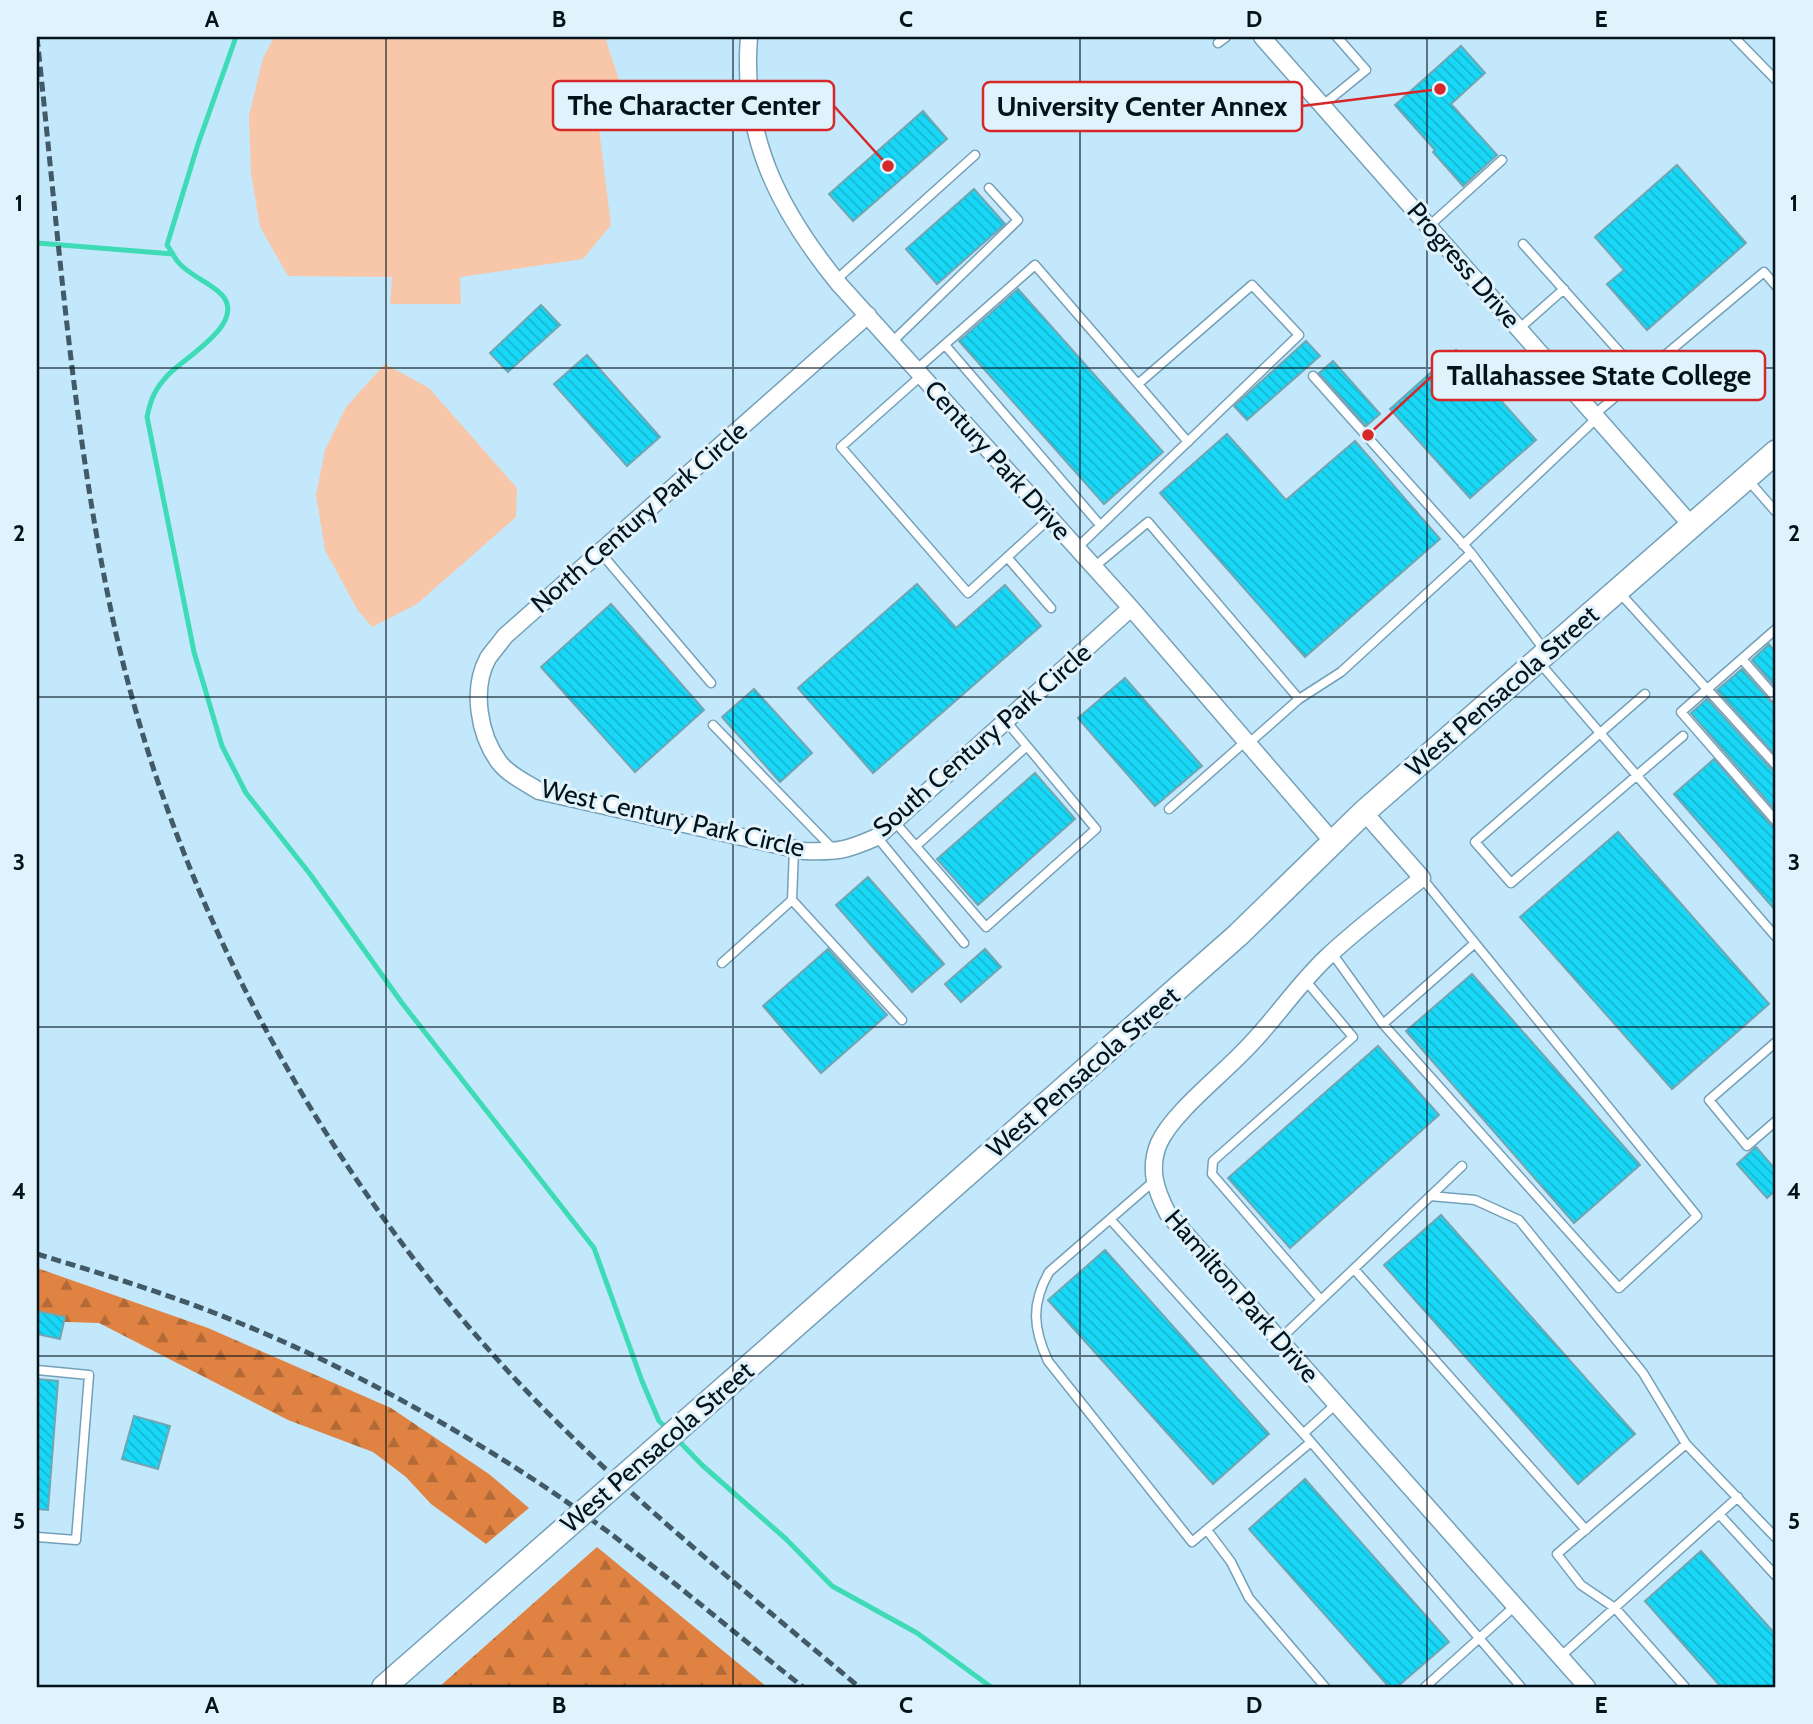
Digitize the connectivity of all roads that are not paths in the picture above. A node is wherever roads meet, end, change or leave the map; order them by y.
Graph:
1 (749, 37) edge
2 (1226, 37) edge
3 (1262, 37) edge
4 (1337, 37) edge
5 (1734, 37) edge
6 (1218, 43) dead end
7 (1776, 80) edge
8 (1323, 105) junction
9 (975, 155) dead end
10 (1502, 160) dead end
11 (989, 188) dead end
12 (1429, 226) junction
13 (1523, 244) dead end
14 (836, 280) junction
15 (1776, 286) edge
16 (1564, 289) junction
17 (868, 316) junction
18 (1520, 328) junction
19 (892, 342) junction
20 (945, 345) junction
21 (919, 372) junction
22 (1313, 376) dead end
23 (1641, 376) junction
24 (1138, 384) junction
25 (1597, 416) junction
26 (1188, 442) junction
27 (1776, 452) edge
28 (1747, 478) junction
29 (1776, 512) edge
30 (1050, 518) junction
31 (1100, 526) junction
32 (1692, 526) junction
33 (1463, 544) junction
34 (1077, 548) junction
35 (600, 552) junction
36 (1471, 553) junction
37 (1007, 557) junction
38 (1094, 567) junction
39 (1617, 591) junction
40 (1051, 608) dead end
41 (1131, 608) junction
42 (1775, 632) edge
43 (1542, 656) junction
44 (1742, 659) junction
45 (711, 683) dead end
46 (1707, 689) junction
47 (1645, 694) dead end
48 (1776, 698) edge
49 (1299, 699) junction
50 (1005, 721) junction
51 (713, 725) dead end
52 (1600, 733) junction
53 (1683, 736) dead end
54 (1247, 742) junction
55 (1027, 746) junction
56 (494, 752) joint
57 (1776, 765) edge
58 (1637, 775) junction
59 (1169, 809) dead end
60 (1364, 812) junction
61 (894, 821) junction
62 (1776, 821) edge
63 (877, 836) junction
64 (1333, 842) junction
65 (916, 846) junction
66 (794, 849) junction
67 (829, 852) junction
68 (1422, 878) junction
69 (792, 900) junction
70 (1776, 937) edge
71 (964, 943) dead end
72 (1475, 943) junction
73 (1332, 953) junction
74 (722, 963) dead end
75 (1306, 981) junction
76 (902, 1020) dead end
77 (1383, 1024) junction
78 (1776, 1042) edge
79 (1776, 1121) edge
80 (1462, 1166) dead end
81 (1154, 1181) junction
82 (1430, 1196) junction
83 (1110, 1219) junction
84 (1354, 1269) junction
85 (1321, 1300) junction
86 (1279, 1340) junction
87 (37, 1370) edge
88 (1336, 1404) junction
89 (1304, 1433) junction
90 (1311, 1442) junction
91 (1686, 1444) junction
92 (1738, 1497) junction
93 (1719, 1514) junction
94 (1207, 1530) junction
95 (1586, 1530) junction
96 (37, 1538) edge
97 (1776, 1538) edge
98 (1776, 1576) edge
99 (1515, 1606) junction
100 (1615, 1608) junction
101 (1478, 1639) junction
102 (1560, 1657) junction
103 (384, 1687) edge
104 (1325, 1687) edge
105 (1424, 1687) edge
106 (1521, 1687) edge
107 (1587, 1687) edge
108 (1685, 1687) edge

1 - 14 street, Century Park Drive
2 - 6 lane
3 - 8 street, Progress Drive
4 - 8 lane
5 - 7 lane
8 - 12 street, Progress Drive
9 - 14 lane
10 - 12 lane
11 - 19 lane
12 - 18 street, Progress Drive
13 - 16 lane
14 - 17 street, Century Park Drive
15 - 23 lane
16 - 18 lane
16 - 23 lane
17 - 19 street, Century Park Drive
17 - 35 street, North Century Park Circle
18 - 25 street, Progress Drive
19 - 21 street, Century Park Drive
20 - 21 lane
20 - 24 lane
20 - 31 lane
21 - 30 street, Century Park Drive
21 - 37 lane
22 - 33 lane
23 - 25 lane
24 - 26 lane
24 - 26 lane
25 - 32 street, Progress Drive
25 - 33 lane
26 - 31 lane
27 - 28 main road, West Pensacola Street
28 - 29 lane
28 - 32 main road, West Pensacola Street
30 - 34 street, Century Park Drive
30 - 37 lane
31 - 34 lane
32 - 39 main road, West Pensacola Street
33 - 36 lane
34 - 38 street, Century Park Drive
35 - 45 lane
35 - 56 street, North Century Park Circle
36 - 43 lane
36 - 49 lane
37 - 40 lane
38 - 41 street, Century Park Drive
38 - 49 lane
39 - 43 main road, West Pensacola Street
39 - 46 lane
41 - 50 street, South Century Park Circle
41 - 54 street, Century Park Drive
42 - 44 lane
43 - 52 lane
43 - 60 main road, West Pensacola Street
44 - 46 lane
44 - 48 lane
46 - 57 lane
46 - 62 lane
47 - 52 lane
49 - 54 lane
50 - 55 lane
50 - 61 street, South Century Park Circle
51 - 67 lane
52 - 58 lane
52 - 58 lane
53 - 58 lane
54 - 59 lane
54 - 64 street, Century Park Drive
55 - 65 lane
55 - 65 lane
56 - 66 street, West Century Park Circle
58 - 70 lane
60 - 64 main road, West Pensacola Street
60 - 68 street
61 - 63 street, South Century Park Circle
61 - 65 lane
63 - 67 street, South Century Park Circle
63 - 71 lane
64 - 103 main road, West Pensacola Street, bridge
66 - 67 street, West Century Park Circle
66 - 69 lane
68 - 72 lane
68 - 73 street, Hamilton Park Drive
69 - 74 lane
69 - 76 lane
72 - 77 lane
72 - 77 lane
73 - 75 street, Hamilton Park Drive
73 - 77 lane
75 - 81 street, Hamilton Park Drive
75 - 85 lane
78 - 79 lane
80 - 82 lane
81 - 83 lane
81 - 86 street, Hamilton Park Drive
82 - 84 lane
82 - 91 lane
83 - 89 lane
83 - 94 lane
84 - 85 lane
84 - 95 lane
85 - 86 lane
86 - 88 street, Hamilton Park Drive
87 - 96 lane
88 - 89 lane
88 - 99 street, Hamilton Park Drive
89 - 90 lane
90 - 94 lane
90 - 101 lane
91 - 92 lane
91 - 95 lane
92 - 93 lane
92 - 97 lane
93 - 98 lane
93 - 100 lane
94 - 104 lane
95 - 100 lane
99 - 101 lane
99 - 102 street, Hamilton Park Drive
100 - 102 lane
100 - 108 lane
101 - 105 lane
101 - 106 lane
102 - 107 street, Hamilton Park Drive

